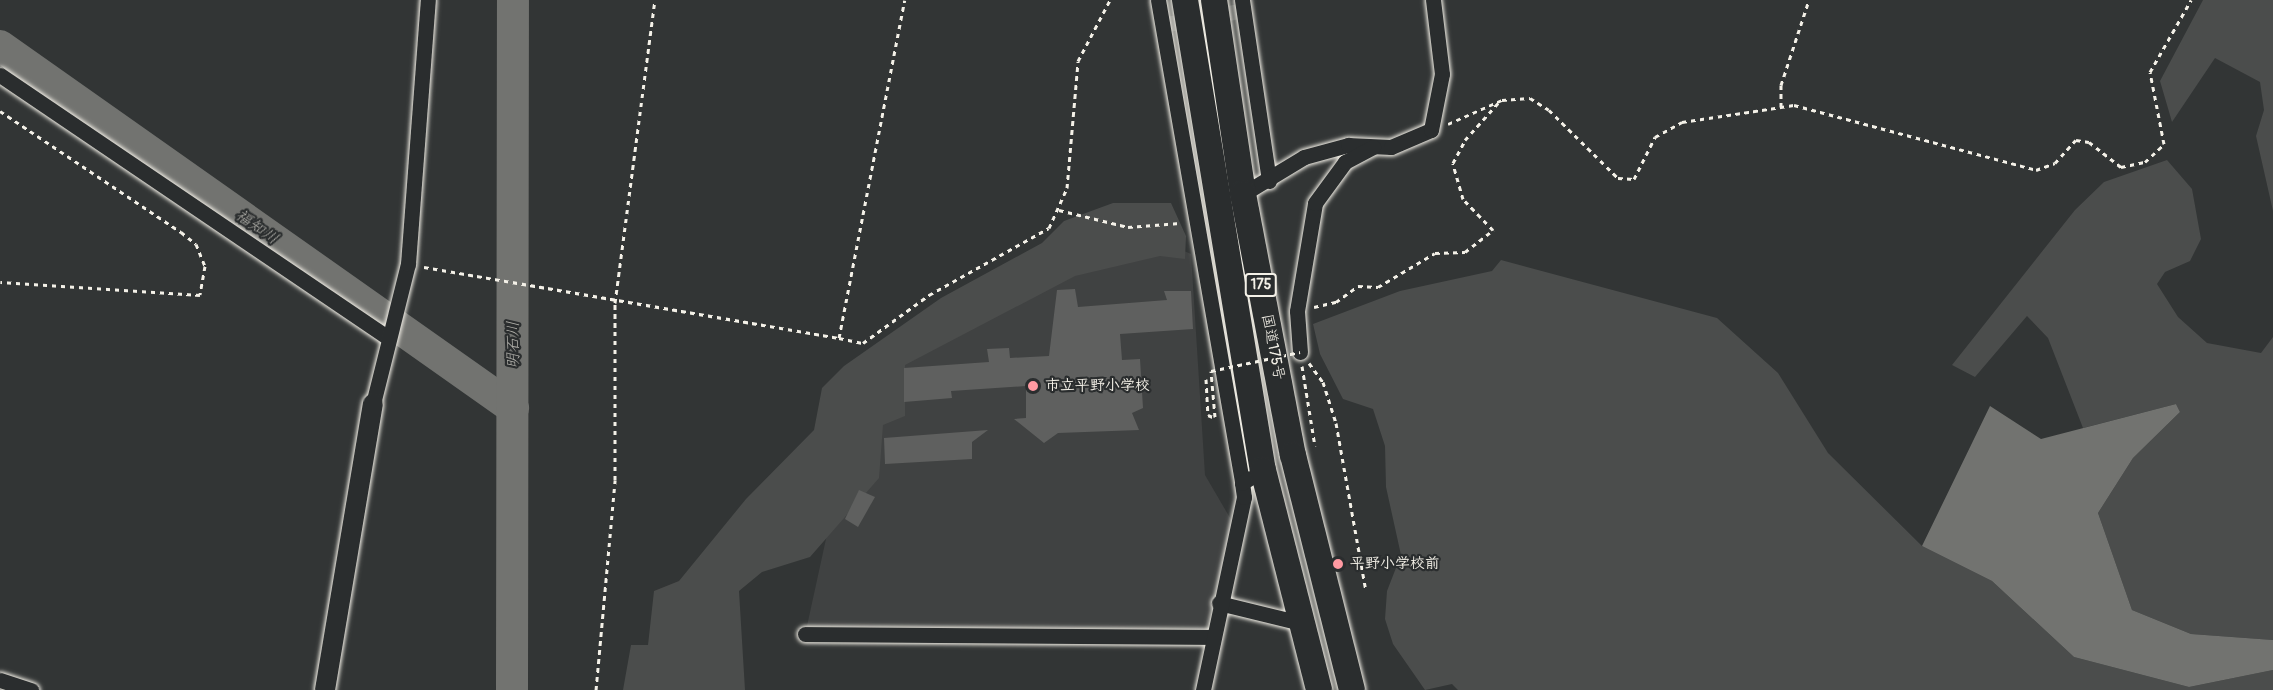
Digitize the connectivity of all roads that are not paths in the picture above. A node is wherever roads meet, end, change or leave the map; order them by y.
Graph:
1 (428, 0) edge
2 (1158, 0) edge
3 (1185, 0) edge
4 (1214, 0) edge
5 (1242, 0) edge
6 (1433, 0) edge
7 (0, 75) edge
8 (1374, 146) junction
9 (1269, 181) junction
10 (1243, 194) junction
11 (386, 336) junction
12 (1300, 352) road end
13 (373, 404) joint
14 (1252, 477) junction
15 (1219, 603) junction
16 (1301, 623) junction
17 (805, 634) dead end
18 (1211, 637) junction
19 (0, 680) edge
20 (31, 690) edge
21 (325, 690) edge
22 (1203, 690) edge
23 (1319, 690) edge
24 (1352, 690) edge

1 - 11 street
2 - 14 street
3 - 14 highway, 国道175号 / 175
4 - 10 highway, 国道175号 / 175
5 - 9 street
6 - 8 street
7 - 11 street
8 - 9 street
8 - 12 street
9 - 10 street
10 - 24 highway, 国道175号 / 175
11 - 13 street
13 - 21 street
14 - 15 street
14 - 16 highway, 国道175号 / 175
15 - 16 street
15 - 18 street
16 - 23 highway, 国道175号 / 175
17 - 18 street
18 - 22 street
19 - 20 street

